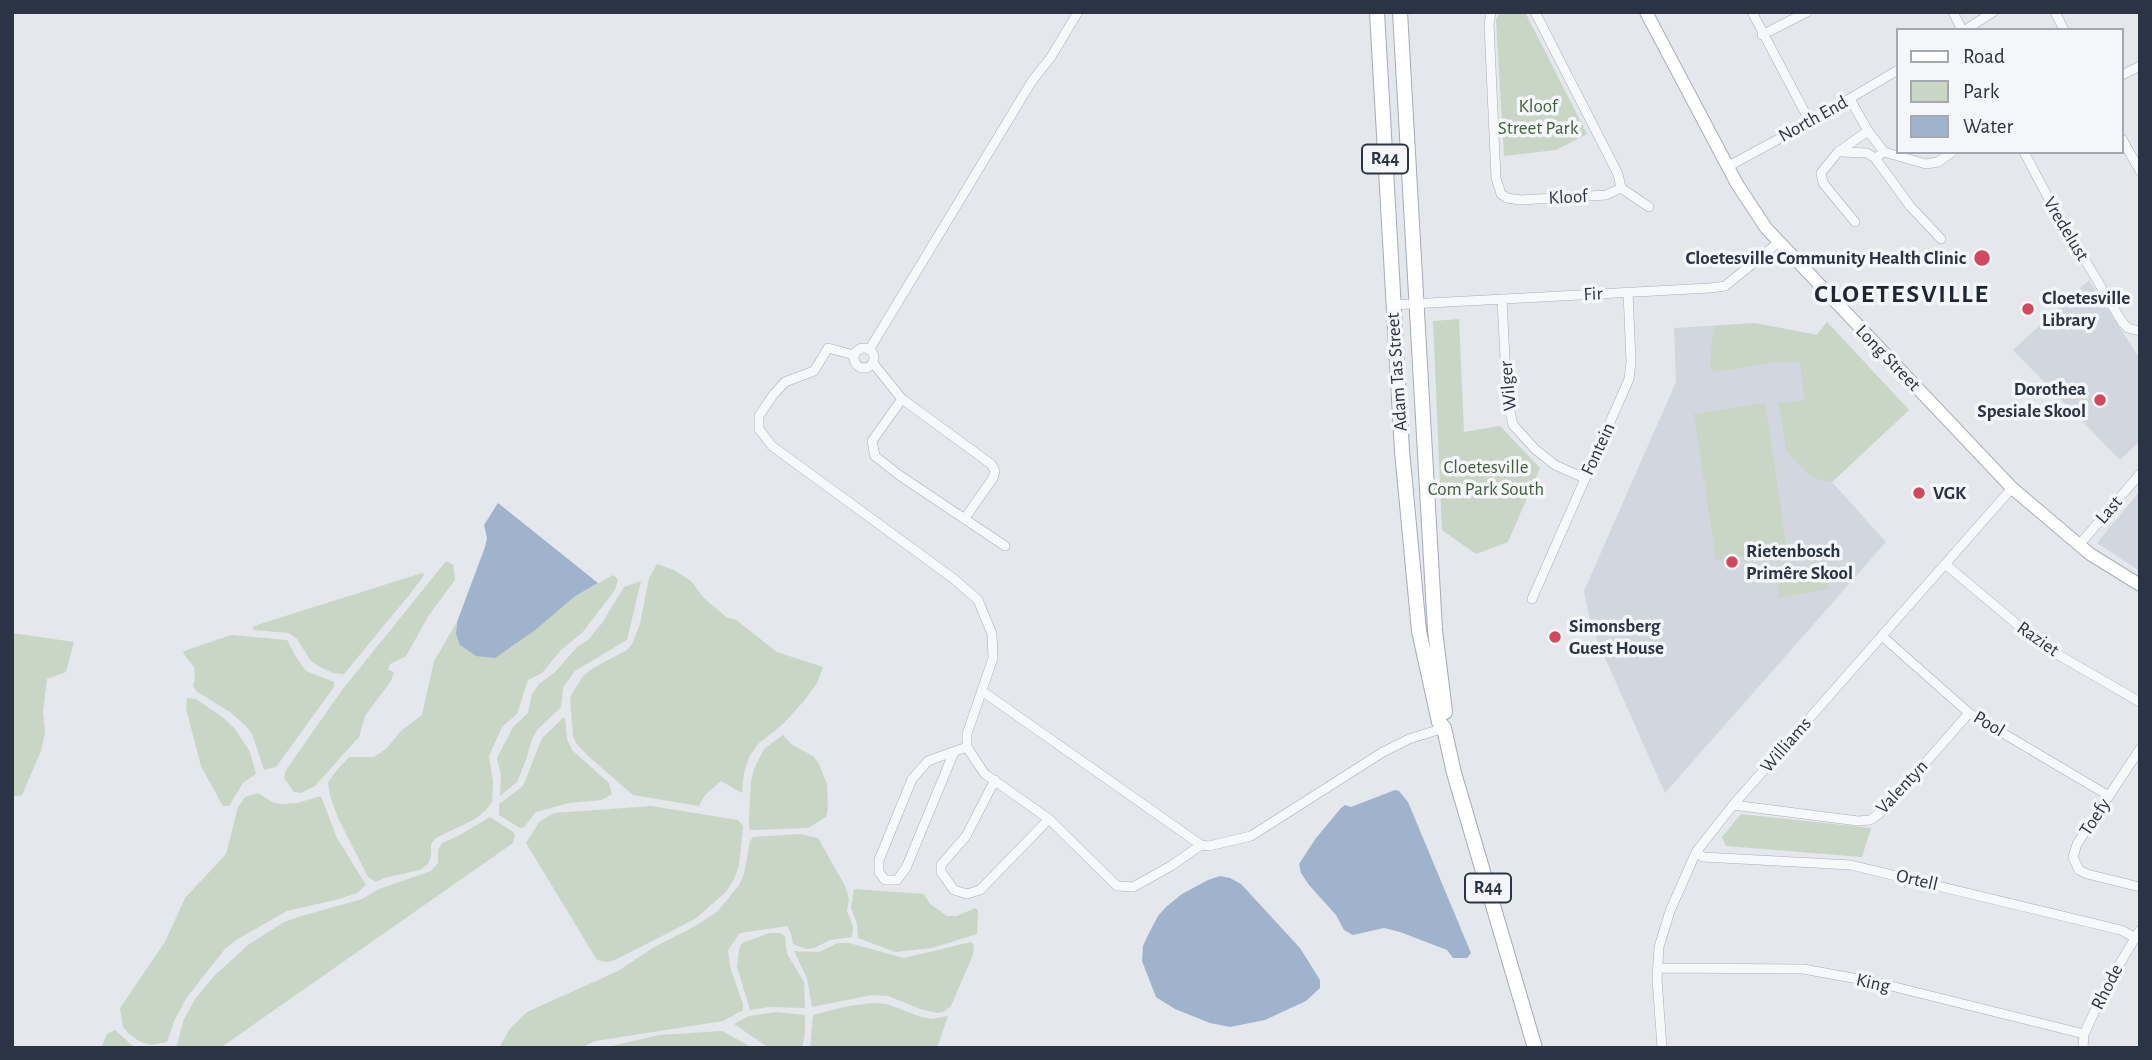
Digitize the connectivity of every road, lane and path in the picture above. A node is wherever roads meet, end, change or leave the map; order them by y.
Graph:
1 (1078, 12) edge
2 (1377, 12) edge
3 (1400, 12) edge
4 (1491, 12) edge
5 (1535, 12) edge
6 (1647, 12) edge
7 (1752, 12) edge
8 (1807, 12) edge
9 (1953, 12) edge
10 (1993, 12) edge
11 (2056, 12) edge
12 (1962, 28) edge
13 (1966, 28) edge
14 (2063, 28) edge
15 (1762, 35) junction
16 (2140, 66) edge
17 (1896, 71) edge
18 (2124, 74) edge
19 (1850, 99) junction
20 (1810, 122) junction
21 (1867, 131) junction
22 (2124, 143) edge
23 (1838, 152) junction
24 (1884, 152) junction
25 (1949, 154) edge
26 (2025, 154) edge
27 (1875, 158) junction
28 (1727, 167) junction
29 (2140, 171) edge
30 (1621, 188) junction
31 (1649, 207) dead end
32 (1855, 222) dead end
33 (1941, 239) dead end
34 (1779, 242) junction
35 (1628, 292) junction
36 (1503, 299) junction
37 (1417, 303) junction
38 (1392, 305) junction
39 (2140, 331) edge
40 (869, 350) junction
41 (855, 355) junction
42 (873, 363) junction
43 (902, 399) junction
44 (2140, 474) edge
45 (1584, 478) junction
46 (2012, 488) junction
47 (965, 518) junction
48 (2079, 545) junction
49 (1005, 546) dead end
50 (1945, 564) junction
51 (2140, 585) edge
52 (1532, 598) dead end
53 (1882, 636) junction
54 (982, 691) junction
55 (2140, 702) edge
56 (1969, 713) junction
57 (1444, 728) junction
58 (967, 747) junction
59 (2140, 748) edge
60 (954, 752) junction
61 (995, 780) junction
62 (2109, 796) junction
63 (1733, 805) junction
64 (1049, 819) junction
65 (1201, 845) junction
66 (1696, 852) junction
67 (2140, 887) edge
68 (2137, 933) edge
69 (1658, 968) junction
70 (2084, 1034) junction
71 (1535, 1048) edge
72 (1662, 1048) edge
73 (2083, 1048) edge

1 - 40 street
2 - 38 main road, Adam Tas Street / R44
3 - 37 main road, Adam Tas Street / R44
4 - 30 street, Kloof
5 - 30 street
6 - 28 street, Long Street
7 - 15 street
8 - 15 street
9 - 12 street
10 - 13 street
11 - 14 street
15 - 20 street
16 - 18 street
17 - 19 street, North End
19 - 20 street, North End
19 - 21 street
20 - 28 street, North End
21 - 23 street
21 - 24 street
22 - 29 street
23 - 27 street
23 - 32 street
24 - 25 street
24 - 27 street
26 - 39 street, Vredelust
27 - 33 street
28 - 34 street, Long Street
30 - 31 street
34 - 35 street, Fir
34 - 46 street, Long Street
35 - 36 street, Fir
35 - 45 street, Fontein
36 - 37 street, Fir
36 - 45 street, Wilger
37 - 38 street, Fir
37 - 57 main road, Adam Tas Street / R44
38 - 57 main road, Adam Tas Street / R44
40 - 41 street
40 - 42 street
41 - 42 street
41 - 54 street
42 - 43 street
43 - 47 street
43 - 47 street
44 - 48 street, Last
45 - 52 street, Fontein
46 - 48 street, Long Street
46 - 50 street, Williams
47 - 49 street
48 - 51 street, Long Street
50 - 53 street, Williams
50 - 55 street, Raziet
53 - 56 street, Pool
53 - 63 street, Williams
54 - 58 street
54 - 65 street
56 - 62 street, Pool
56 - 63 street, Valentyn
57 - 65 street
57 - 71 main road, Adam Tas Street / R44
58 - 60 street
58 - 61 street
59 - 62 street, Toefy
60 - 60 street
61 - 64 street
61 - 64 street
62 - 67 street, Toefy
63 - 66 street, Williams
64 - 65 street
66 - 68 street, Ortell
66 - 69 street, Williams
68 - 70 street, Rhode
69 - 70 street, King
69 - 72 street, Williams
70 - 73 street, Rhode

